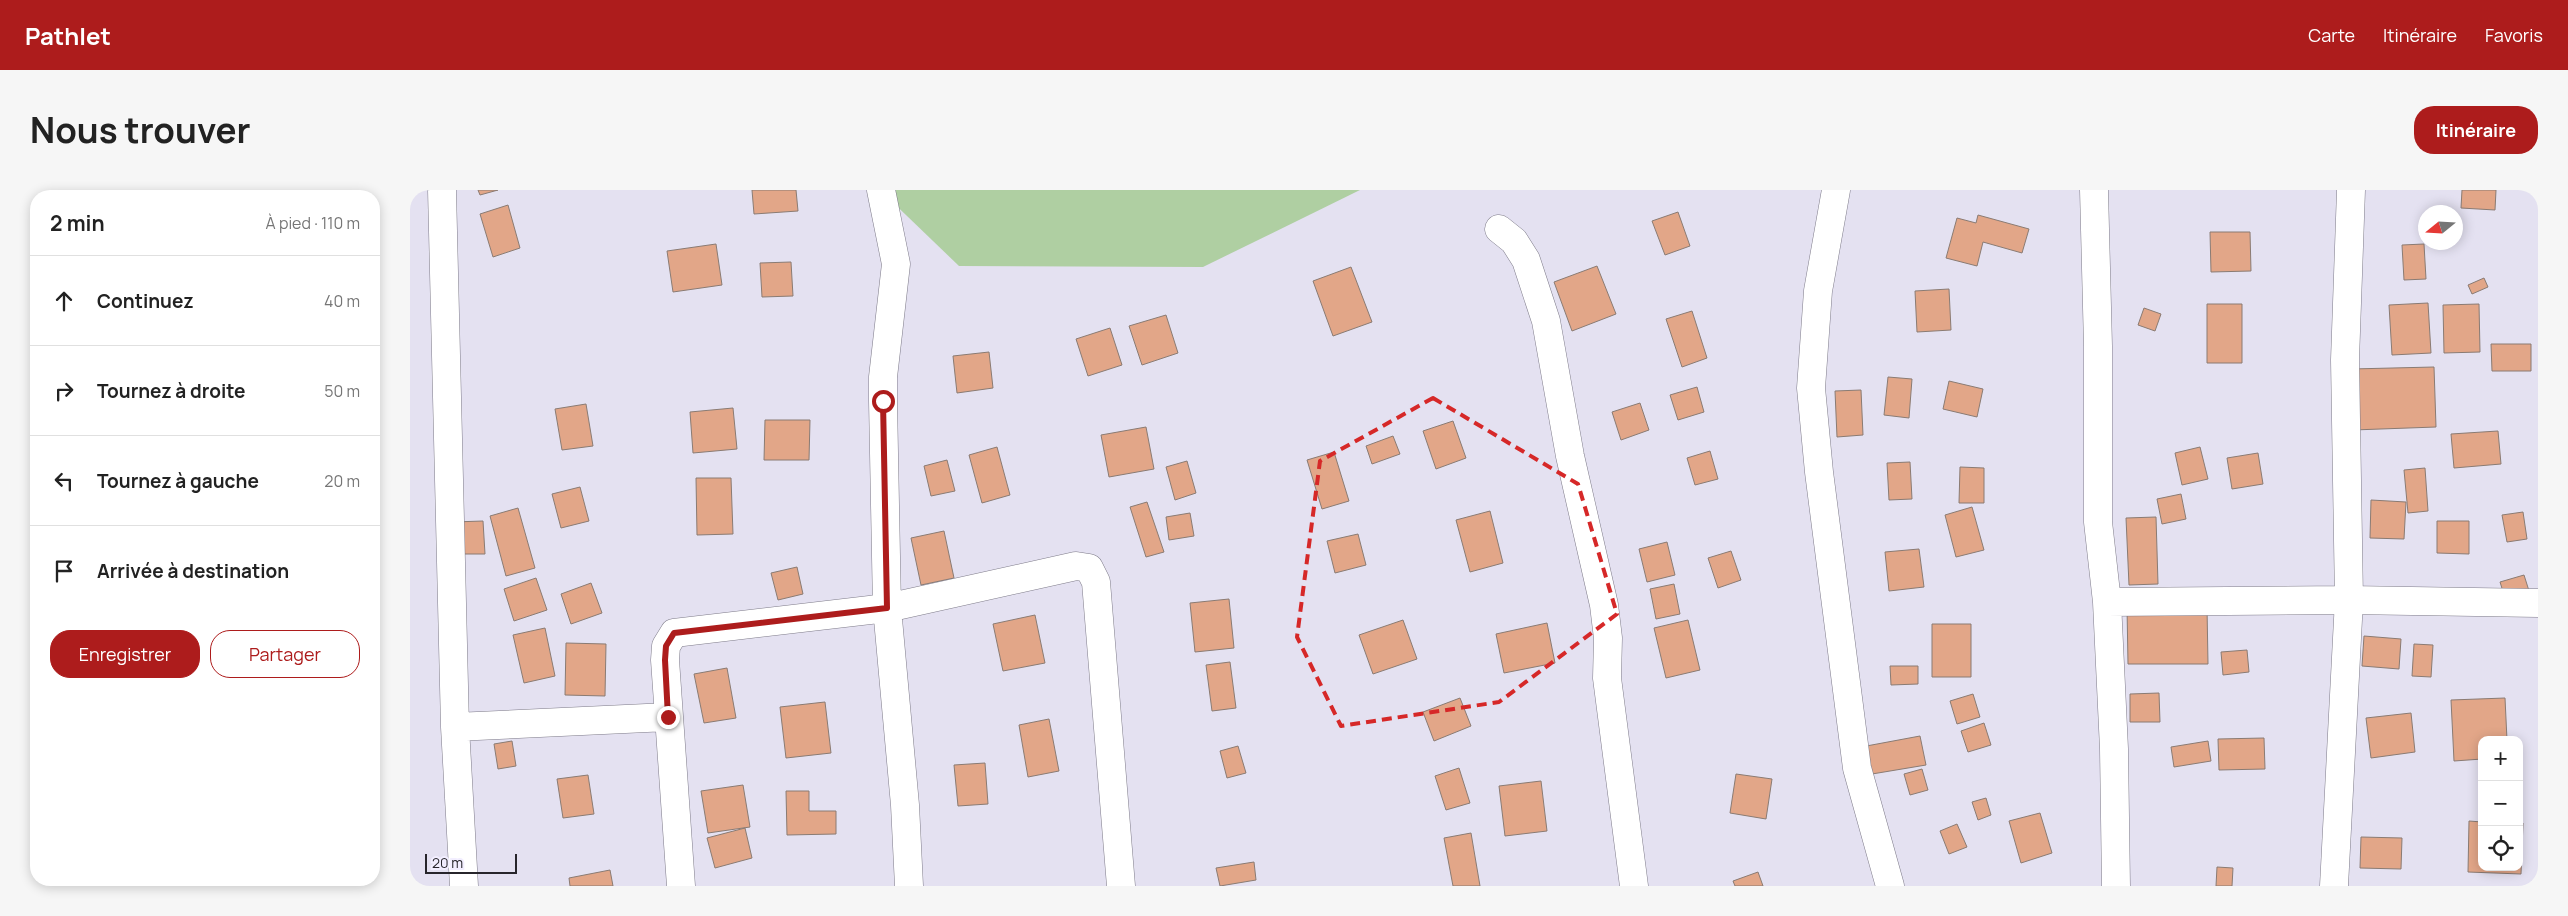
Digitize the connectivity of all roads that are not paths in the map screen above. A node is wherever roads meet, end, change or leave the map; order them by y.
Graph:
1 (442, 190) edge
2 (881, 190) edge
3 (1836, 190) edge
4 (2094, 190) edge
5 (2350, 190) edge
6 (1500, 229) dead end
7 (2349, 600) junction
8 (2107, 602) junction
9 (2538, 603) edge
10 (887, 608) junction
11 (668, 717) junction
12 (456, 728) junction
13 (464, 886) edge
14 (681, 886) edge
15 (908, 886) edge
16 (1121, 886) edge
17 (1634, 886) edge
18 (1890, 886) edge
19 (2116, 886) edge
20 (2334, 886) edge

1 - 12 street
2 - 10 street
3 - 18 street
4 - 8 street
5 - 7 street
6 - 17 street
7 - 8 street
7 - 9 street
7 - 20 street
8 - 19 street
10 - 11 street
10 - 15 street
10 - 16 street
11 - 12 street
11 - 14 street
12 - 13 street

